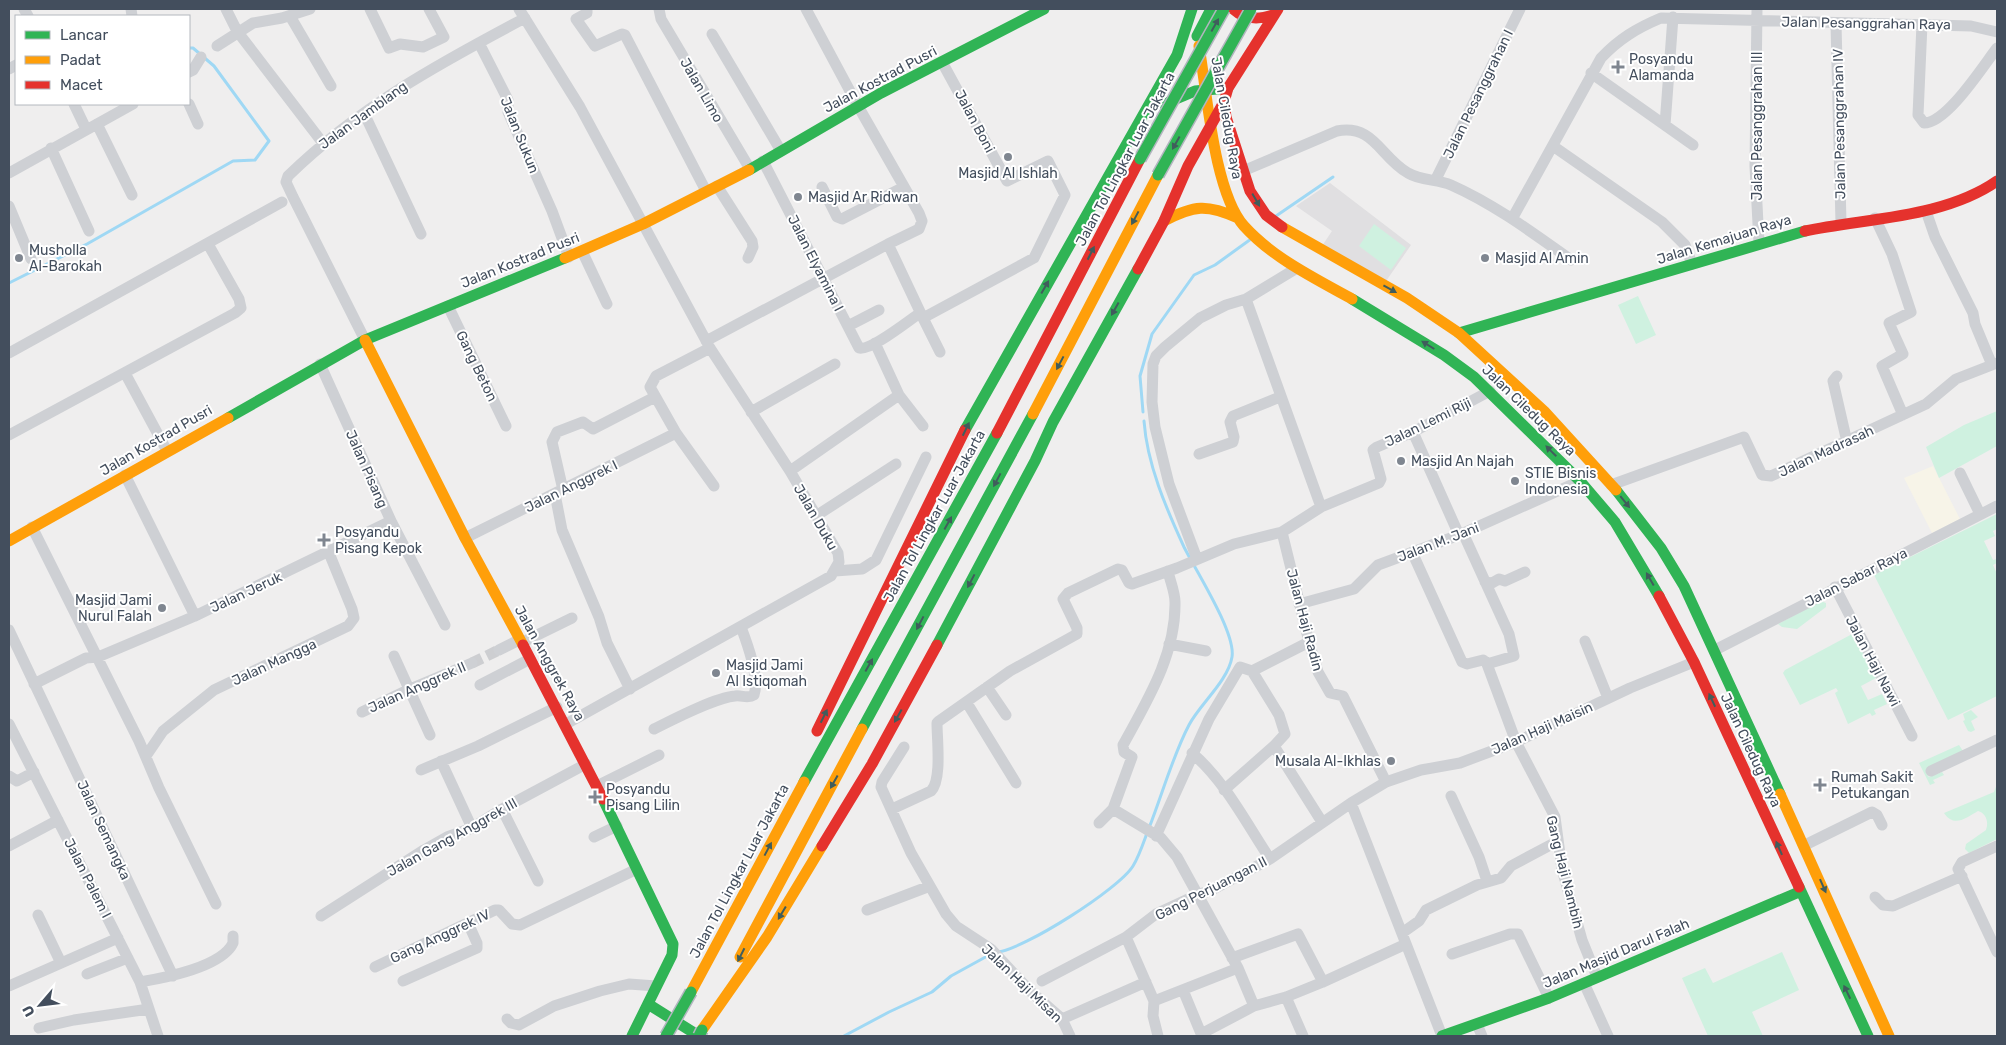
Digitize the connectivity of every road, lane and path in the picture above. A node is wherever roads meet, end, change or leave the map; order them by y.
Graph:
1 (226, 9) edge
2 (310, 9) edge
3 (370, 9) edge
4 (429, 9) edge
5 (587, 9) edge
6 (659, 9) edge
7 (806, 9) edge
8 (1044, 9) edge
9 (1192, 9) edge
10 (1212, 9) edge
11 (1224, 9) edge
12 (1233, 9) edge
13 (1251, 9) edge
14 (1520, 9) edge
15 (1757, 9) edge
16 (1275, 12) edge
17 (522, 14) edge
18 (290, 16) junction
19 (1673, 18) junction
20 (1757, 21) junction
21 (1836, 24) junction
22 (1922, 24) junction
23 (237, 32) junction
24 (1997, 32) edge
25 (712, 34) dead end
26 (1198, 36) junction
27 (479, 43) junction
28 (217, 46) dead end
29 (1997, 48) edge
30 (201, 57) dead end
31 (942, 62) junction
32 (1244, 63) junction
33 (190, 72) edge
34 (1591, 73) junction
35 (331, 86) dead end
36 (1206, 88) junction
37 (1228, 88) junction
38 (1224, 102) junction
39 (75, 105) edge
40 (132, 105) edge
41 (188, 105) edge
42 (858, 106) junction
43 (364, 113) junction
44 (1144, 116) junction
45 (198, 124) dead end
46 (1213, 124) junction
47 (1666, 125) junction
48 (91, 127) junction
49 (322, 142) junction
50 (1693, 145) dead end
51 (1553, 146) junction
52 (51, 148) junction
53 (781, 151) junction
54 (763, 161) junction
55 (1188, 166) junction
56 (750, 169) junction
57 (1243, 171) junction
58 (9, 174) edge
59 (1436, 179) junction
60 (1997, 181) edge
61 (717, 186) junction
62 (822, 187) dead end
63 (904, 187) junction
64 (706, 191) junction
65 (132, 195) dead end
66 (282, 202) dead end
67 (9, 206) edge
68 (1926, 211) junction
69 (1238, 218) junction
70 (1875, 218) junction
71 (1512, 219) junction
72 (1164, 221) junction
73 (1842, 223) junction
74 (643, 224) junction
75 (90, 231) dead end
76 (421, 234) dead end
77 (1759, 243) junction
78 (208, 244) junction
79 (888, 244) junction
80 (582, 251) junction
81 (569, 257) junction
82 (748, 258) dead end
83 (31, 259) dead end
84 (1571, 260) dead end
85 (1316, 263) junction
86 (1692, 264) junction
87 (1297, 268) junction
88 (824, 278) junction
89 (1246, 299) junction
90 (607, 304) dead end
91 (448, 306) junction
92 (879, 310) dead end
93 (922, 316) junction
94 (848, 326) junction
95 (1459, 333) junction
96 (365, 340) junction
97 (875, 343) junction
98 (708, 345) junction
99 (940, 352) dead end
100 (9, 353) edge
101 (1488, 358) junction
102 (320, 364) junction
103 (835, 364) dead end
104 (1994, 364) edge
105 (124, 373) junction
106 (1837, 376) dead end
107 (1474, 377) junction
108 (1490, 391) junction
109 (899, 394) junction
110 (655, 397) junction
111 (1280, 397) junction
112 (751, 412) junction
113 (1903, 415) junction
114 (506, 426) dead end
115 (923, 426) dead end
116 (1413, 432) junction
117 (676, 433) junction
118 (9, 435) edge
119 (1847, 442) junction
120 (166, 451) junction
121 (1199, 454) dead end
122 (926, 457) dead end
123 (896, 464) dead end
124 (790, 471) junction
125 (1960, 473) dead end
126 (125, 475) junction
127 (1580, 481) junction
128 (1611, 485) junction
129 (714, 486) dead end
130 (559, 492) junction
131 (1997, 506) edge
132 (1321, 507) junction
133 (1980, 514) junction
134 (816, 516) junction
135 (391, 521) junction
136 (32, 527) junction
137 (1282, 532) junction
138 (1461, 534) junction
139 (465, 538) junction
140 (9, 541) edge
141 (1412, 552) junction
142 (329, 553) junction
143 (1196, 559) junction
144 (1172, 570) junction
145 (836, 571) junction
146 (1525, 572) dead end
147 (1486, 582) junction
148 (1835, 587) junction
149 (1299, 604) junction
150 (1695, 609) junction
151 (195, 616) junction
152 (572, 618) dead end
153 (1674, 622) junction
154 (445, 625) dead end
155 (741, 627) junction
156 (9, 630) edge
157 (520, 641) junction
158 (1585, 641) dead end
159 (1309, 642) junction
160 (1169, 644) junction
161 (499, 650) tunnel mouth
162 (1715, 650) junction
163 (1206, 651) dead end
164 (394, 656) dead end
165 (98, 657) junction
166 (530, 659) junction
167 (1694, 662) junction
168 (472, 663) tunnel mouth
169 (1487, 664) junction
170 (1250, 670) junction
171 (34, 684) junction
172 (480, 685) dead end
173 (987, 687) junction
174 (410, 688) junction
175 (630, 689) junction
176 (1608, 698) junction
177 (967, 702) junction
178 (556, 707) junction
179 (362, 712) dead end
180 (1006, 715) dead end
181 (9, 724) edge
182 (566, 724) junction
183 (654, 729) dead end
184 (430, 735) dead end
185 (1912, 736) dead end
186 (1997, 740) edge
187 (811, 742) dead end
188 (1516, 742) junction
189 (1274, 746) junction
190 (904, 747) dead end
191 (1192, 754) junction
192 (659, 755) dead end
193 (146, 756) junction
194 (803, 760) dead end
195 (441, 761) junction
196 (586, 764) junction
197 (421, 770) dead end
198 (1931, 771) dead end
199 (34, 772) junction
200 (9, 776) edge
201 (1386, 782) junction
202 (1016, 783) dead end
203 (597, 786) junction
204 (1224, 790) junction
205 (1780, 794) junction
206 (1451, 796) dead end
207 (1351, 803) junction
208 (1759, 804) junction
209 (502, 809) junction
210 (892, 809) junction
211 (1113, 809) junction
212 (786, 814) junction
213 (1788, 814) junction
214 (58, 820) junction
215 (1767, 821) junction
216 (1322, 822) junction
217 (1099, 823) dead end
218 (1882, 825) dead end
219 (617, 826) junction
220 (472, 828) junction
221 (1151, 833) junction
222 (594, 837) dead end
223 (1558, 842) junction
224 (9, 846) edge
225 (1805, 846) junction
226 (1997, 846) edge
227 (1270, 859) junction
228 (637, 869) junction
229 (1962, 876) junction
230 (1487, 881) junction
231 (538, 882) dead end
232 (930, 886) junction
233 (1799, 892) junction
234 (1199, 894) junction
235 (1875, 897) dead end
236 (216, 904) dead end
237 (867, 910) dead end
238 (38, 915) dead end
239 (322, 916) dead end
240 (468, 923) junction
241 (1402, 933) junction
242 (233, 936) dead end
243 (1126, 937) junction
244 (118, 938) junction
245 (1406, 944) junction
246 (1997, 952) edge
247 (1452, 954) dead end
248 (128, 958) junction
249 (1232, 958) junction
250 (61, 963) junction
251 (375, 967) dead end
252 (1238, 968) junction
253 (87, 974) dead end
254 (173, 976) junction
255 (1597, 977) junction
256 (404, 981) dead end
257 (1042, 981) dead end
258 (140, 982) junction
259 (1146, 982) junction
260 (1323, 982) junction
261 (1584, 983) junction
262 (9, 986) edge
263 (656, 986) junction
264 (1183, 990) junction
265 (1286, 997) junction
266 (1549, 998) junction
267 (1154, 1001) junction
268 (1254, 1006) junction
269 (646, 1008) junction
270 (149, 1009) junction
271 (507, 1019) dead end
272 (1062, 1019) junction
273 (1477, 1024) junction
274 (39, 1028) dead end
275 (700, 1034) edge
276 (1202, 1035) edge
277 (158, 1036) edge
278 (632, 1036) edge
279 (666, 1036) edge
280 (680, 1036) edge
281 (1070, 1036) edge
282 (1158, 1036) edge
283 (1303, 1036) edge
284 (1442, 1036) edge
285 (1482, 1036) edge
286 (1608, 1036) edge
287 (1868, 1036) edge
288 (1889, 1036) edge

1 - 23 street
2 - 18 street
3 - 4 street
5 - 64 street
6 - 56 street, Jalan Limo
7 - 42 street
8 - 31 main road, Jalan Kostrad Pusri
9 - 26 main road, Jalan Ciledug Raya
9 - 44 main road
10 - 26 main road
212 -> 11 main road, Jalan Tol Lingkar Luar Jakarta, bridge
12 - 16 main road
13 -> 275 main road, bridge
14 - 59 street, Jalan Pesanggrahan I
15 - 20 street, Jalan Pesanggrahan III
16 - 32 main road, Jalan Ciledug Raya
17 - 27 street, Jalan Jamblang
17 - 74 street, Jalan Duku
18 - 23 street
18 - 35 street
19 - 20 street, Jalan Pesanggrahan Raya
19 - 34 street, Jalan Pesanggrahan Raya
19 - 47 street
20 - 21 street, Jalan Pesanggrahan Raya
20 - 77 street, Jalan Pesanggrahan III
21 - 22 street, Jalan Pesanggrahan Raya
21 - 73 street, Jalan Pesanggrahan IV
22 - 24 street, Jalan Pesanggrahan Raya
22 - 29 street
23 - 28 street
23 - 49 street
25 - 53 street
26 - 32 main road
26 - 36 main road, Jalan Ciledug Raya
27 - 43 street, Jalan Jamblang
27 - 81 street, Jalan Sukun
30 - 33 street
31 - 42 main road, Jalan Kostrad Pusri
31 - 93 street, Jalan Boni
32 - 37 main road, Jalan Ciledug Raya
34 - 47 street
34 - 51 street, Jalan Pesanggrahan Raya
36 - 37 main road
36 - 44 main road
36 - 46 main road, Jalan Ciledug Raya
37 - 38 main road, Jalan Ciledug Raya
38 - 46 main road
38 - 57 main road, Jalan Ciledug Raya
39 - 48 street
40 - 48 street
41 - 45 street
42 - 53 main road, Jalan Kostrad Pusri
42 - 63 street
43 - 49 street, Jalan Jamblang
43 - 76 street
44 - 55 main road
187 -> 44 main road
46 - 55 main road
46 - 69 main road, Jalan Ciledug Raya
47 - 50 street
48 - 52 street
48 - 65 street
49 - 96 street, Jalan Jamblang
51 - 71 street, Jalan Pesanggrahan Raya
51 - 86 street
52 - 58 street
52 - 75 street
53 - 54 main road, Jalan Kostrad Pusri
54 - 56 main road, Jalan Kostrad Pusri
54 - 88 street, Jalan Elyamina I
55 - 72 main road
56 - 61 main road, Jalan Kostrad Pusri
57 - 59 street
57 -> 85 main road, Jalan Ciledug Raya
59 - 71 street
60 - 68 main road, Jalan Kemajuan Raya
61 - 64 main road, Jalan Kostrad Pusri
61 - 82 street
62 - 63 street
63 - 79 street
64 - 74 main road, Jalan Kostrad Pusri
66 - 78 street
67 - 83 street
68 - 70 main road, Jalan Kemajuan Raya
68 - 104 street
69 - 72 main road
69 - 87 main road, Jalan Ciledug Raya
70 - 73 main road, Jalan Kemajuan Raya
70 - 113 street
71 - 84 street
72 -> 275 main road
73 - 77 main road, Jalan Kemajuan Raya
74 - 80 main road, Jalan Kostrad Pusri
74 - 98 street, Jalan Duku
77 - 86 main road, Jalan Kemajuan Raya
78 - 100 street
78 - 105 street
79 - 88 street
79 - 93 street
80 - 81 main road, Jalan Kostrad Pusri
80 - 90 street
81 - 91 main road, Jalan Kostrad Pusri
85 - 87 main road, Jalan Ciledug Raya
85 -> 95 main road, Jalan Ciledug Raya
107 -> 85 main road, Jalan Ciledug Raya
86 - 95 main road, Jalan Kemajuan Raya
87 - 89 street
88 - 94 street, Jalan Elyamina I
88 - 98 street
89 - 111 street
89 - 143 street
91 - 96 main road, Jalan Kostrad Pusri
91 - 114 street, Gang Beton
92 - 94 street
93 - 97 street
93 - 99 street
94 - 97 street, Jalan Elyamina I
95 - 101 main road, Jalan Ciledug Raya
96 - 102 main road, Jalan Kostrad Pusri
96 - 139 main road, Jalan Anggrek Raya
97 - 109 street
98 - 110 street
98 - 112 street, Jalan Duku
101 - 107 main road
101 - 128 main road, Jalan Ciledug Raya
102 - 120 main road, Jalan Kostrad Pusri
102 - 135 street, Jalan Pisang
103 - 112 street
104 - 113 street, Jalan Madrasah
105 - 118 street
105 - 120 street
106 - 119 street
107 - 108 main road, Jalan Ciledug Raya
108 - 116 street, Jalan Lemi Riji
127 -> 108 main road, Jalan Ciledug Raya
109 - 115 street
109 - 124 street
110 - 117 street
110 - 130 street
111 - 121 street
111 - 132 street
112 - 124 street, Jalan Duku
113 - 119 street, Jalan Madrasah
116 - 132 street, Jalan Lemi Riji
116 - 138 street
117 - 129 street
117 - 130 street, Jalan Anggrek I
119 - 128 street, Jalan Madrasah
120 - 126 main road, Jalan Kostrad Pusri
122 - 145 street
123 - 134 street
124 - 134 street, Jalan Duku
125 - 133 street
126 - 136 main road, Jalan Kostrad Pusri
126 - 151 street
127 - 138 street, Jalan M. Jani
153 -> 127 main road, Jalan Ciledug Raya
128 -> 150 main road, Jalan Ciledug Raya
130 - 139 street, Jalan Anggrek I
130 - 175 street
131 - 133 street, Jalan Sabar Raya
132 - 137 street
133 - 148 street, Jalan Sabar Raya
134 - 145 street, Jalan Duku
135 - 142 street, Jalan Jeruk
135 - 154 street, Jalan Pisang
136 - 140 main road, Jalan Kostrad Pusri
136 - 165 street
137 - 143 street
137 - 149 street, Jalan Haji Radin
138 - 141 street, Jalan M. Jani
138 - 147 street
139 - 157 main road, Jalan Anggrek Raya
141 - 149 street, Jalan M. Jani
141 - 169 street
142 - 151 street, Jalan Jeruk
142 - 193 street, Jalan Mangga
143 - 144 street
144 - 160 street
144 - 173 street
145 - 155 street, Jalan Duku
146 - 147 street
147 - 169 street
148 - 162 street, Jalan Sabar Raya
148 - 185 street, Jalan Haji Nawi
149 - 159 street, Jalan Haji Radin
150 - 153 main road
150 - 162 main road, Jalan Ciledug Raya
151 - 165 street, Jalan Jeruk
152 - 157 street
153 - 167 main road, Jalan Ciledug Raya
155 - 175 street, Jalan Duku
155 - 183 street
156 - 171 street, Jalan Semangka
157 - 161 street
157 - 166 main road, Jalan Anggrek Raya
158 - 176 street
159 - 170 street
159 - 201 street, Jalan Haji Radin
160 - 163 street
160 - 211 street
162 - 205 main road, Jalan Ciledug Raya
164 - 174 street
165 - 171 street
165 - 193 street
166 - 172 street
166 - 178 main road, Jalan Anggrek Raya
167 - 176 street, Jalan Haji Maisin
208 -> 167 main road, Jalan Ciledug Raya
168 - 174 street, Jalan Anggrek II
169 - 188 street, Gang Haji Nambih
170 - 189 street
170 - 191 street
171 - 254 street, Jalan Semangka
173 - 177 street
173 - 180 street
174 - 179 street, Jalan Anggrek II
174 - 184 street
175 - 182 street, Jalan Duku
176 - 188 street, Jalan Haji Maisin
177 - 202 street
177 - 210 street
178 - 182 main road, Jalan Anggrek Raya
178 - 195 street
181 - 199 street, Jalan Palem I
182 - 196 main road, Jalan Anggrek Raya
186 - 198 street
188 - 201 street, Jalan Haji Maisin
188 - 223 street, Gang Haji Nambih
189 - 204 street
189 - 216 street
190 - 210 street, Jalan Haji Misan
191 - 204 street
191 - 221 street
192 - 203 street
193 - 236 street
194 - 212 main road
195 - 197 street
195 - 220 street
196 - 203 main road, Jalan Anggrek Raya
196 - 209 street, Jalan Gang Anggrek III
199 - 200 street
199 - 214 street, Jalan Palem I
201 - 207 street
203 - 219 main road, Jalan Anggrek Raya
204 - 227 street
205 - 208 main road
205 - 213 main road, Jalan Ciledug Raya
206 - 230 street
207 - 216 street, Gang Perjuangan II
207 - 241 street
208 - 215 main road, Jalan Ciledug Raya
209 - 220 street, Jalan Gang Anggrek III
209 - 231 street
210 - 232 street, Jalan Haji Misan
211 - 217 street
211 - 221 street
279 -> 212 main road, Jalan Tol Lingkar Luar Jakarta, bridge
213 - 215 main road
213 - 225 main road, Jalan Ciledug Raya
214 - 224 street
214 - 244 street, Jalan Palem I
233 -> 215 main road, Jalan Ciledug Raya
216 - 227 street, Gang Perjuangan II
218 - 225 street
219 - 222 street
219 - 228 main road, Jalan Anggrek Raya
220 - 239 street, Jalan Gang Anggrek III
221 - 234 street
223 - 230 street
223 - 255 street, Gang Haji Nambih
225 -> 288 main road, Jalan Ciledug Raya
226 - 229 street
227 - 234 street, Gang Perjuangan II
228 - 240 street, Gang Anggrek IV
228 - 263 main road, Jalan Anggrek Raya
229 - 235 street
229 - 246 street
230 - 241 street
232 - 237 street
232 - 272 street, Jalan Haji Misan
233 - 255 main road, Jalan Masjid Darul Falah
287 -> 233 main road, Jalan Ciledug Raya
234 - 243 street, Gang Perjuangan II
234 - 249 street
238 - 250 street
240 - 251 street, Gang Anggrek IV
240 - 256 street
241 - 245 street
242 - 254 street
243 - 257 street, Gang Perjuangan II
243 - 259 street
244 - 248 street, Jalan Palem I
244 - 250 street
245 - 260 street
245 - 284 street
247 - 266 street
248 - 253 street
248 - 258 street, Jalan Palem I
249 - 252 street
249 - 260 street
250 - 262 street
252 - 264 street
252 - 268 street
254 - 258 street
255 - 261 main road, Jalan Masjid Darul Falah
258 - 270 street, Jalan Palem I
259 - 267 street
259 - 272 street
260 - 265 street
261 - 266 main road, Jalan Masjid Darul Falah
261 - 286 street
263 - 269 main road, Jalan Anggrek Raya
263 - 271 street
264 - 267 street
264 - 276 street
265 - 268 street
265 - 283 street
266 - 273 main road, Jalan Masjid Darul Falah
267 - 282 street
268 - 276 street
269 - 275 main road
269 - 278 main road, Jalan Anggrek Raya
269 - 280 main road
270 - 274 street
270 - 277 street, Jalan Palem I
272 - 281 street, Jalan Haji Misan
273 - 284 main road, Jalan Masjid Darul Falah
273 - 285 street

